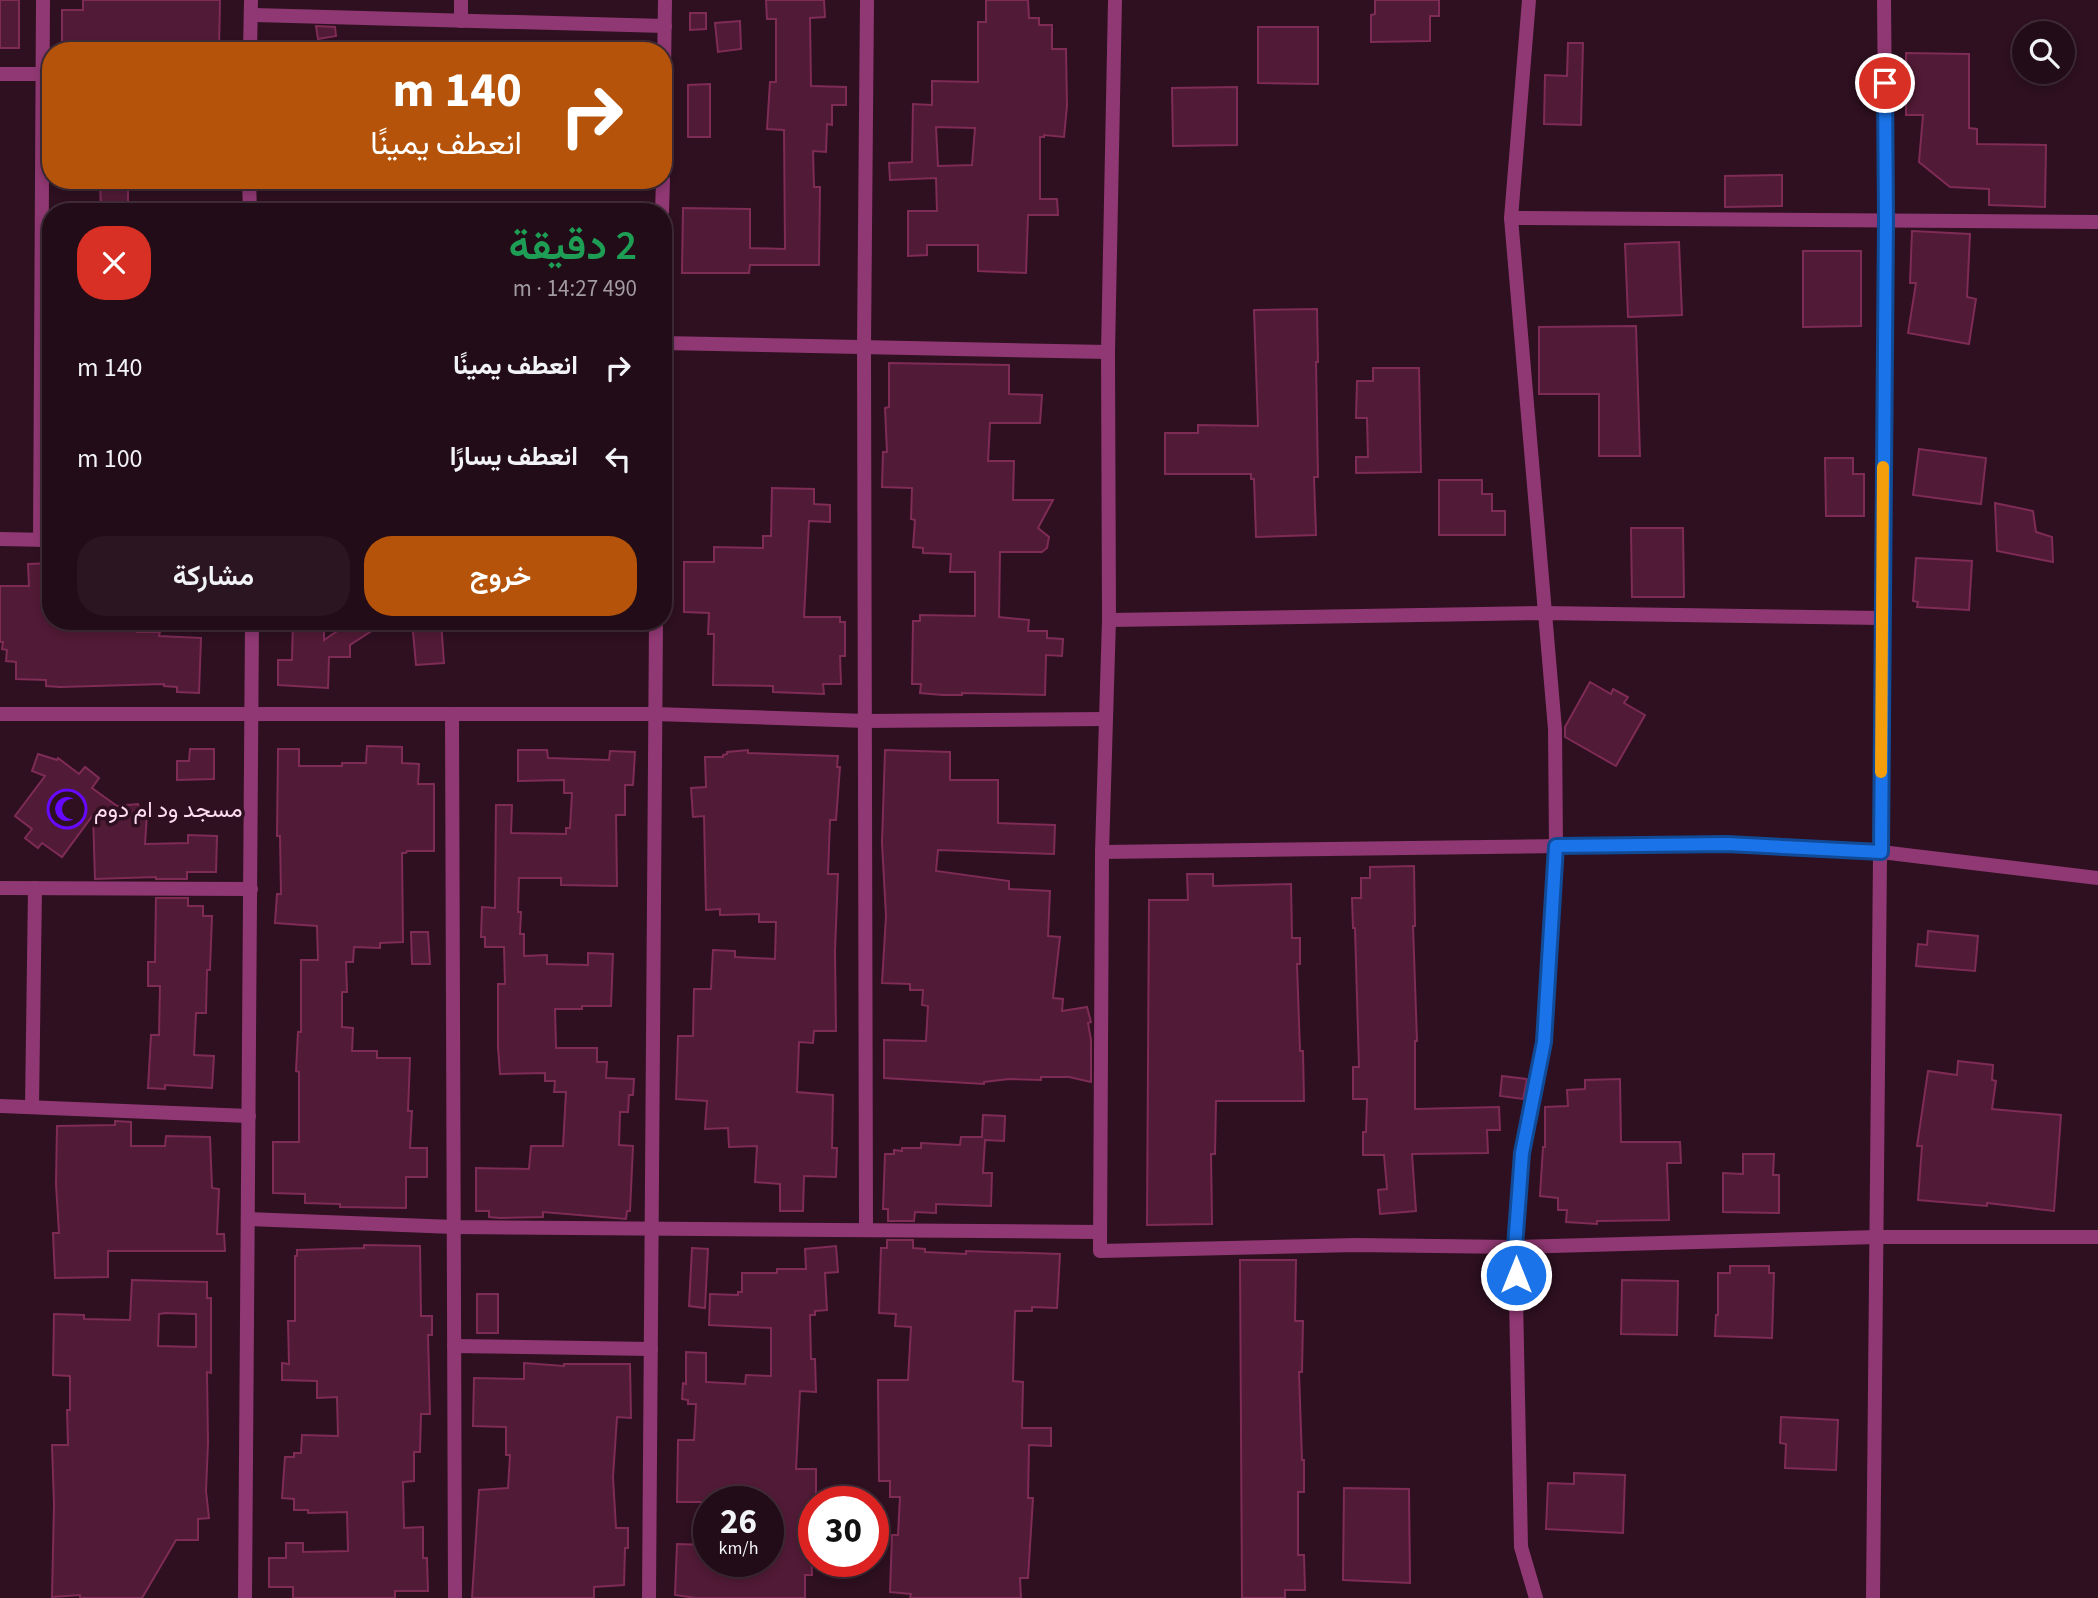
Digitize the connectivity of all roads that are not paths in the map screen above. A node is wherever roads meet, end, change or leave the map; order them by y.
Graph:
1 (43, 0) edge
2 (251, 0) edge
3 (461, 0) edge
4 (665, 0) edge
5 (867, 0) edge
6 (1115, 0) edge
7 (1529, 0) edge
8 (1884, 0) edge
9 (251, 15) junction
10 (461, 20) junction
11 (665, 26) junction
12 (45, 42) edge
13 (250, 42) edge
14 (665, 42) edge
15 (0, 74) edge
16 (42, 74) edge
17 (1511, 218) junction
18 (1886, 221) junction
19 (2098, 222) edge
20 (672, 343) edge
21 (864, 346) junction
22 (1108, 352) junction
23 (0, 540) edge
24 (42, 540) edge
25 (1544, 613) junction
26 (1882, 618) junction
27 (1109, 620) junction
28 (251, 630) edge
29 (656, 630) edge
30 (0, 714) edge
31 (252, 714) junction
32 (452, 714) junction
33 (655, 714) junction
34 (1105, 719) junction
35 (866, 721) junction
36 (1556, 846) junction
37 (1102, 852) junction
38 (1881, 852) junction
39 (2098, 878) edge
40 (0, 888) edge
41 (35, 888) junction
42 (251, 889) junction
43 (0, 1106) edge
44 (32, 1107) junction
45 (249, 1116) junction
46 (248, 1219) junction
47 (454, 1227) junction
48 (652, 1229) junction
49 (866, 1230) junction
50 (1100, 1232) junction
51 (1877, 1237) junction
52 (2098, 1237) edge
53 (1515, 1247) junction
54 (454, 1346) junction
55 (651, 1349) junction
56 (245, 1598) edge
57 (455, 1598) edge
58 (649, 1598) edge
59 (1536, 1598) edge
60 (1873, 1598) edge

1 - 12 street
2 - 9 street
3 - 10 street
4 - 11 street
5 - 21 street
6 - 22 street
7 - 17 street
8 - 18 street
9 - 10 street
9 - 13 street
10 - 11 street
11 - 14 street
15 - 16 street
17 - 18 street
17 - 25 street
18 - 19 street
18 - 26 street
20 - 21 street
21 - 22 street
21 - 35 street
22 - 27 street
23 - 24 street
25 - 26 street
25 - 27 street
25 - 36 street
26 - 38 street
27 - 34 street
28 - 31 street
29 - 33 street
30 - 31 street
31 - 32 street
31 - 42 street
32 - 33 street
32 - 47 street
33 - 35 street
33 - 48 street
34 - 35 street
34 - 37 street
35 - 49 street
36 - 37 street
36 - 38 street
36 - 53 street
37 - 50 street
38 - 39 street
38 - 51 street
40 - 41 street
41 - 42 street
41 - 44 street
42 - 45 street
43 - 44 street
44 - 45 street
45 - 46 street
46 - 47 street
46 - 56 street
47 - 48 street
47 - 54 street
48 - 49 street
48 - 55 street
49 - 50 street
50 - 53 street
51 - 52 street
51 - 53 street
51 - 60 street
53 - 59 street
54 - 55 street
54 - 57 street
55 - 58 street

